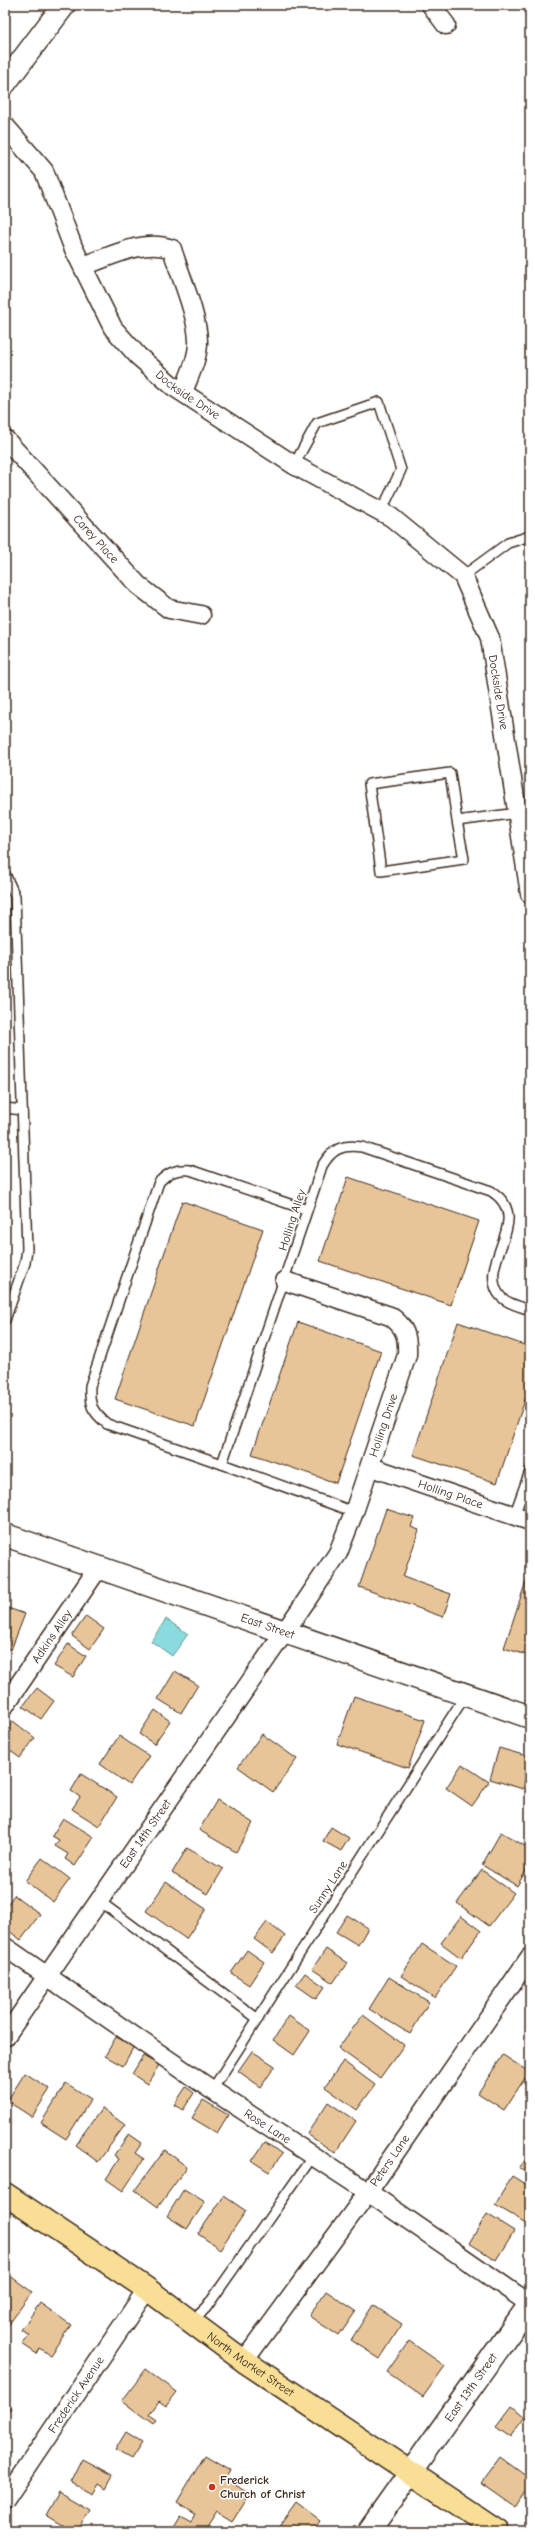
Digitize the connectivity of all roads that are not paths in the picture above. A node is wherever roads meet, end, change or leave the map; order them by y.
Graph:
1 (64, 5) edge
2 (430, 5) edge
3 (446, 25) dead end
4 (5, 83) edge
5 (5, 126) edge
6 (83, 266) junction
7 (183, 392) junction
8 (5, 439) edge
9 (294, 465) junction
10 (381, 512) junction
11 (530, 536) edge
12 (463, 576) junction
13 (201, 615) dead end
14 (524, 812) edge
15 (457, 821) junction
16 (5, 874) edge
17 (530, 894) edge
18 (5, 1108) edge
19 (22, 1110) junction
20 (307, 1210) junction
21 (285, 1281) junction
22 (530, 1310) edge
23 (5, 1320) edge
24 (222, 1464) junction
25 (371, 1467) junction
26 (530, 1471) edge
27 (354, 1512) junction
28 (522, 1519) edge
29 (5, 1535) edge
30 (99, 1567) junction
31 (286, 1631) junction
32 (465, 1696) junction
33 (5, 1705) edge
34 (530, 1717) edge
35 (98, 1900) junction
36 (5, 1947) edge
37 (530, 1957) edge
38 (47, 1976) junction
39 (258, 2018) junction
40 (5, 2037) edge
41 (212, 2090) junction
42 (313, 2156) junction
43 (368, 2192) junction
44 (5, 2194) edge
45 (147, 2289) junction
46 (530, 2304) edge
47 (191, 2322) junction
48 (244, 2361) junction
49 (412, 2471) junction
50 (5, 2500) edge
51 (369, 2531) edge
52 (498, 2531) edge

1 - 4 main road
2 - 3 street
5 - 6 street, Dockside Drive
6 - 7 street, Dockside Drive
6 - 7 street
7 - 9 street, Dockside Drive
8 - 13 street, Carey Place
9 - 10 street, Dockside Drive
9 - 10 lane
10 - 12 street, Dockside Drive
11 - 12 lane
12 - 14 street, Dockside Drive
14 - 15 lane
14 - 17 street, Dockside Drive
15 - 15 lane
16 - 19 lane
18 - 19 lane
19 - 23 lane
20 - 21 lane, Holling Alley
20 - 22 lane, Holling Alley
20 - 24 lane
21 - 24 lane, Holling Alley
21 - 25 street, Holling Drive
24 - 27 lane
25 - 27 street, Holling Drive
25 - 28 street, Holling Place
26 - 28 lane
27 - 31 street, Holling Drive
29 - 30 main road, East Street
30 - 31 main road, East Street
30 - 33 street, Adkins Alley
31 - 32 main road, East Street
31 - 35 street, East 14th Street
32 - 34 main road, East Street
32 - 39 lane, Sunny Lane
35 - 38 street, East 14th Street
35 - 39 lane
36 - 38 street, Rose Lane
37 - 43 street, Peters Lane
38 - 40 street, East 14th Street
38 - 41 street, Rose Lane
39 - 41 lane, Sunny Lane
41 - 42 street, Rose Lane
42 - 43 street, Rose Lane
42 - 47 lane
43 - 46 street, Rose Lane
43 - 48 street, Peters Lane
44 - 45 main road, North Market Street
45 - 47 main road, North Market Street
45 - 50 street, Frederick Avenue
46 - 49 main road, East 13th Street
47 - 48 main road, North Market Street
48 - 49 main road, North Market Street
49 - 51 main road, East 13th Street
49 - 52 main road, North Market Street

